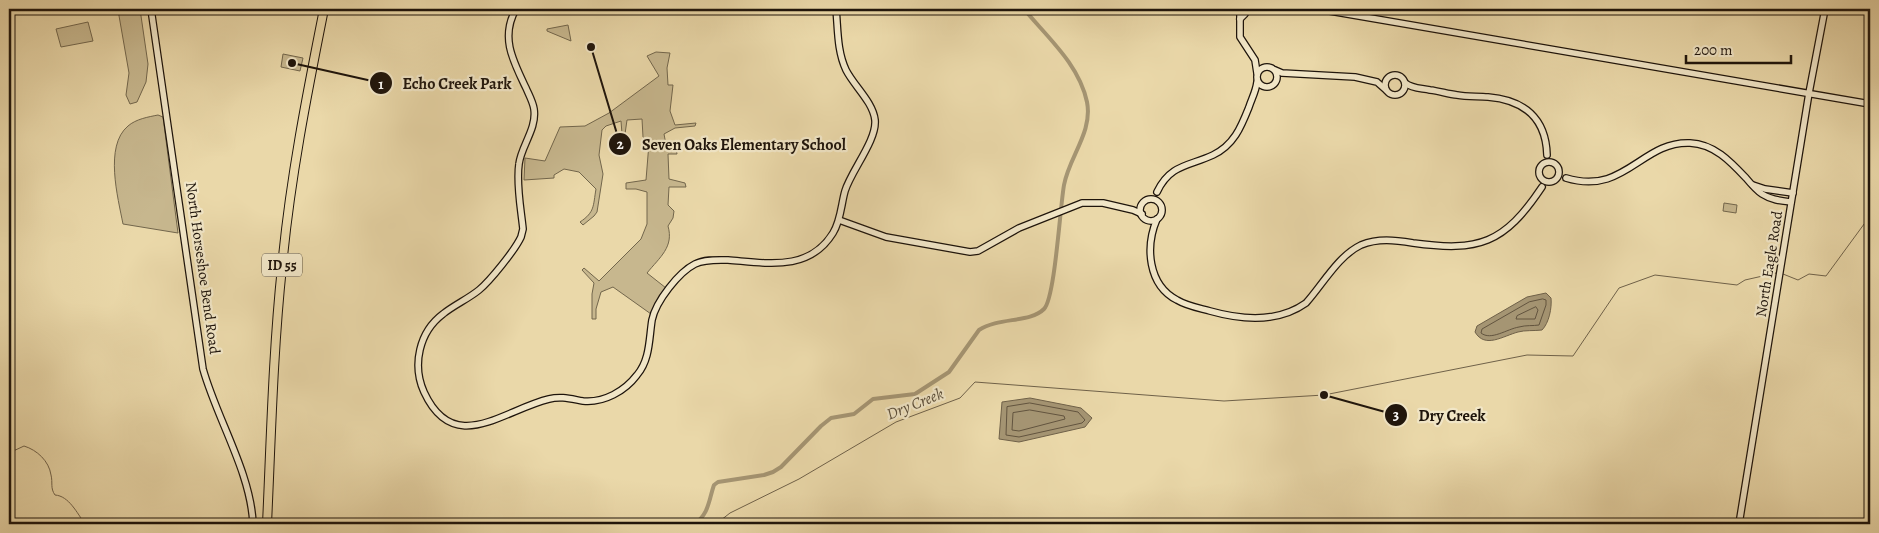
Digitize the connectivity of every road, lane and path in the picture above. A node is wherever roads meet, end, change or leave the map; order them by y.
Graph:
1 (151, 9) edge
2 (324, 9) edge
3 (516, 9) edge
4 (836, 9) edge
5 (1240, 9) edge
6 (1246, 9) edge
7 (1318, 9) edge
8 (1825, 9) edge
9 (1240, 19) junction
10 (1255, 60) junction
11 (1267, 67) junction
12 (1275, 70) junction
13 (1257, 73) junction
14 (1289, 73) junction
15 (1388, 78) junction
16 (1277, 80) junction
17 (1257, 82) junction
18 (1377, 82) junction
19 (1405, 82) junction
20 (1266, 88) junction
21 (1413, 88) junction
22 (1386, 90) junction
23 (1403, 92) junction
24 (1256, 93) junction
25 (1809, 93) junction
26 (1870, 104) edge
27 (1547, 155) junction
28 (1552, 162) junction
29 (1543, 163) junction
30 (1559, 169) junction
31 (1566, 178) junction
32 (1541, 179) junction
33 (1554, 180) junction
34 (1751, 184) junction
35 (1542, 188) junction
36 (1157, 192) junction
37 (1793, 193) junction
38 (1150, 199) junction
39 (1159, 202) junction
40 (1792, 202) junction
41 (1142, 204) junction
42 (1133, 210) junction
43 (1144, 217) junction
44 (1157, 219) junction
45 (839, 220) junction
46 (1153, 228) junction
47 (253, 524) edge
48 (267, 524) edge
49 (1739, 524) edge

1 - 47 street, North Horseshoe Bend Road
2 - 48 highway, ID 55
3 - 45 street
4 - 45 street
5 - 9 street
6 - 9 street
7 - 25 street
8 - 25 street, North Eagle Road
9 - 10 street
10 - 11 street
10 - 13 street
11 - 12 street
11 - 13 street
12 - 14 street
12 - 16 street
13 - 17 street
14 - 16 street
14 - 18 street
15 - 18 street
15 - 19 street
15 - 22 street
16 - 20 street
17 - 20 street
17 - 24 street
18 - 22 street
19 - 21 street
19 - 23 street
20 - 24 street
21 - 23 street
21 - 27 street
22 - 23 street
24 - 36 street
25 - 26 street
25 - 37 street, North Eagle Road
27 - 28 street
27 - 29 street
28 - 29 street
28 - 30 street
29 - 32 street
30 - 31 street
30 - 33 street
31 - 33 street
31 - 34 street
32 - 33 street
32 - 35 street
33 - 35 street
34 - 37 street
34 - 40 street
35 - 46 street
36 - 38 street
36 - 39 street
37 - 40 street, North Eagle Road
38 - 39 street
38 - 41 street
39 - 44 street
40 - 49 street, North Eagle Road
41 - 42 street
41 - 43 street
42 - 43 street
42 - 45 street
43 - 44 street
43 - 46 street
44 - 46 street

